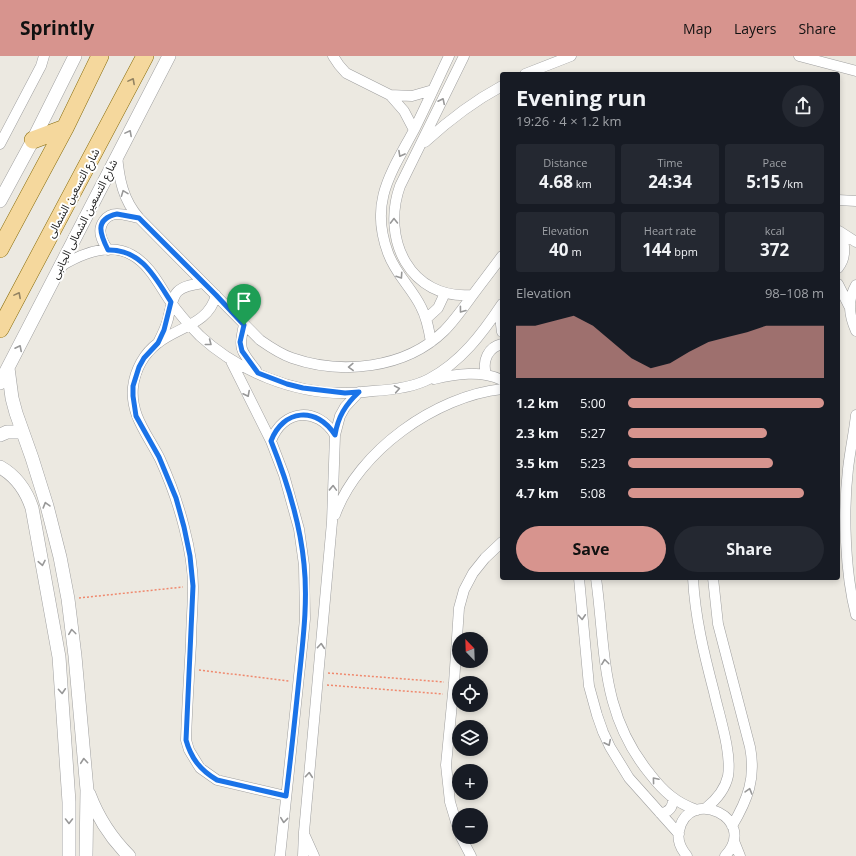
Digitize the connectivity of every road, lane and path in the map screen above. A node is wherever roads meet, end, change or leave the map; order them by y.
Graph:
1 (44, 56) edge
2 (76, 56) edge
3 (100, 56) edge
4 (145, 56) edge
5 (169, 56) edge
6 (333, 56) edge
7 (449, 56) edge
8 (464, 56) edge
9 (571, 56) edge
10 (799, 56) edge
11 (856, 71) edge
12 (530, 72) edge
13 (500, 87) edge
14 (433, 90) junction
15 (390, 95) junction
16 (65, 128) junction
17 (414, 130) junction
18 (33, 140) junction
19 (0, 144) edge
20 (420, 146) junction
21 (117, 155) junction
22 (4, 189) edge
23 (840, 200) edge
24 (0, 201) edge
25 (856, 201) edge
26 (139, 218) junction
27 (840, 232) edge
28 (840, 233) edge
29 (856, 242) edge
30 (0, 250) edge
31 (108, 250) junction
32 (500, 259) edge
33 (840, 264) edge
34 (61, 266) junction
35 (204, 283) junction
36 (856, 285) edge
37 (840, 288) edge
38 (445, 293) junction
39 (216, 295) junction
40 (472, 295) junction
41 (171, 302) junction
42 (849, 306) junction
43 (500, 307) edge
44 (426, 319) junction
45 (244, 325) junction
46 (189, 326) junction
47 (0, 330) edge
48 (856, 331) edge
49 (431, 342) junction
50 (158, 343) junction
51 (500, 345) edge
52 (230, 359) junction
53 (8, 368) junction
54 (258, 373) junction
55 (486, 374) junction
56 (500, 379) edge
57 (428, 380) junction
58 (0, 383) edge
59 (500, 388) edge
60 (359, 392) junction
61 (856, 415) edge
62 (22, 432) junction
63 (0, 435) edge
64 (335, 435) junction
65 (271, 441) junction
66 (0, 467) edge
67 (332, 522) junction
68 (500, 544) edge
69 (579, 580) edge
70 (596, 580) edge
71 (693, 580) edge
72 (713, 580) edge
73 (193, 586) junction
74 (68, 599) junction
75 (856, 615) edge
76 (75, 656) junction
77 (60, 657) junction
78 (190, 669) junction
79 (318, 672) junction
80 (454, 676) edge
81 (298, 683) junction
82 (452, 683) edge
83 (317, 684) junction
84 (452, 695) edge
85 (452, 705) edge
86 (87, 790) junction
87 (286, 796) junction
88 (673, 799) junction
89 (452, 809) edge
90 (701, 809) junction
91 (660, 813) junction
92 (732, 826) junction
93 (304, 832) junction
94 (679, 834) junction
95 (734, 840) junction
96 (465, 844) edge
97 (69, 856) edge
98 (86, 856) edge
99 (129, 856) edge
100 (280, 856) edge
101 (303, 856) edge
102 (314, 856) edge
103 (471, 856) edge
104 (687, 856) edge
105 (725, 856) edge
106 (740, 856) edge

1 - 19 street
2 - 18 street
3 - 16 main road
47 -> 4 main road, شارع التسعين الشمالى
21 -> 5 street, شارع التسعين الشمالى الجانبى
6 - 15 street
7 - 14 street
20 -> 8 street
9 - 12 street
10 - 11 street
13 - 20 street
14 - 15 street
14 - 17 street
15 - 17 street
16 - 18 main road
16 - 30 main road
17 -> 44 street
18 - 22 street
38 -> 20 street
26 -> 21 street
21 - 34 street, شارع التسعين الشمالى الجانبى
22 - 24 street
23 - 25 street
26 - 31 street
26 - 35 street
27 - 29 street
28 - 33 street
31 - 34 street
31 - 41 street
32 - 40 street
53 -> 34 street, شارع التسعين الشمالى الجانبى
35 - 39 street
35 - 41 street
36 - 42 street
37 - 42 street
38 - 40 street
38 - 44 street
39 - 45 street
39 - 46 street
40 -> 49 street
41 - 46 street
41 - 50 street
42 - 48 street
43 - 57 street
44 - 49 street
49 -> 45 street
45 - 54 street
46 - 50 street
46 -> 52 street
50 - 73 street
51 - 55 street
52 - 54 street
52 -> 65 street
53 - 58 street, شارع التسعين الشمالى الجانبى
53 - 62 street
54 - 60 street
55 - 56 street
55 - 57 street
60 -> 57 street
59 - 67 street
60 - 64 street
61 - 75 street
62 - 63 street
74 -> 62 street
64 - 65 street
67 -> 64 street
65 - 81 street
66 -> 77 street
79 -> 67 street
68 - 80 street
69 -> 91 street
88 -> 70 street
71 - 90 street
92 -> 72 street
73 - 74 path
73 - 78 street
76 -> 74 street
76 - 77 street
86 -> 76 street
77 -> 97 street
78 - 81 path
78 - 87 street
79 - 82 path
79 - 83 street
81 - 87 street
83 - 84 path
93 -> 83 street
85 - 89 street
86 - 98 street
86 - 99 street
87 -> 100 street
88 - 90 street
88 - 91 street
90 - 92 street
90 - 94 street
91 - 94 street
92 - 95 street
93 - 101 street
93 - 102 street
94 - 104 street
95 - 105 street
95 - 106 street
96 - 103 street

